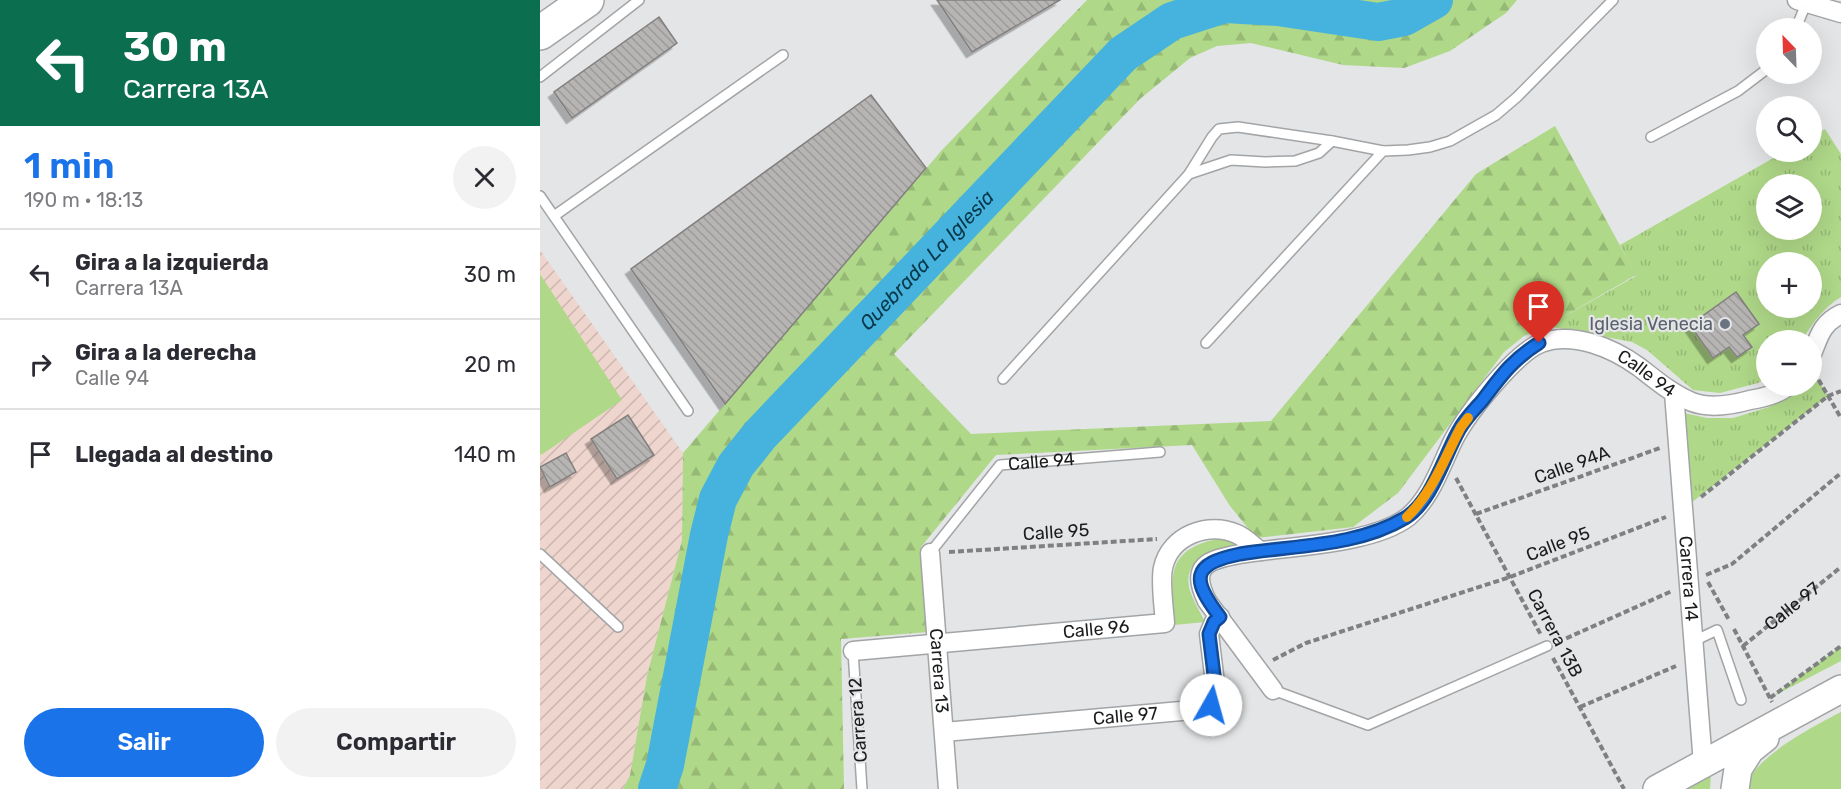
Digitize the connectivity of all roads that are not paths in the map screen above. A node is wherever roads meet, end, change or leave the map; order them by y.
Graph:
1 (587, 0) edge
2 (639, 0) edge
3 (1612, 0) edge
4 (1801, 2) edge
5 (1841, 13) edge
6 (1798, 18) edge
7 (540, 33) edge
8 (783, 56) dead end
9 (540, 77) edge
10 (1756, 77) edge
11 (1652, 136) dead end
12 (1332, 141) junction
13 (1383, 151) junction
14 (1189, 174) junction
15 (540, 196) edge
16 (554, 216) junction
17 (1841, 314) edge
18 (1822, 330) edge
19 (1206, 343) dead end
20 (1003, 379) dead end
21 (1674, 393) junction
22 (1766, 396) edge
23 (688, 411) dead end
24 (1160, 452) dead end
25 (1260, 550) junction
26 (930, 553) joint
27 (540, 554) edge
28 (1220, 617) junction
29 (618, 627) dead end
30 (937, 644) junction
31 (1547, 646) road end
32 (1694, 650) junction
33 (853, 651) joint
34 (1841, 689) edge
35 (1273, 690) joint
36 (1741, 700) dead end
37 (1785, 711) junction
38 (944, 732) junction
39 (1703, 764) junction
40 (862, 789) edge
41 (948, 789) edge
42 (1657, 789) edge
43 (1735, 789) edge

1 - 7 highway
2 - 9 lane
3 - 13 lane
4 - 5 street
4 - 6 lane
8 - 16 lane
10 - 11 lane
12 - 13 lane
12 - 14 lane
12 - 14 lane
13 - 19 lane
14 - 20 lane
15 - 16 lane
16 - 23 lane
17 - 18 street
21 - 22 street, Calle 94
21 - 25 street, Calle 94
21 - 32 street, Carrera 14
24 - 26 lane, Calle 94
25 - 28 street, Calle 94
25 - 30 street, Calle 96
26 - 30 street, Carrera 13
27 - 29 lane
28 - 35 street
28 - 38 street, Calle 97
30 - 33 street, Calle 96
30 - 38 street, Carrera 13
31 - 35 lane
32 - 36 lane
32 - 39 street, Carrera 14
33 - 40 lane, Carrera 12
34 - 37 main road
37 - 39 main road
37 - 43 main road
38 - 41 street, Carrera 13
39 - 42 main road

